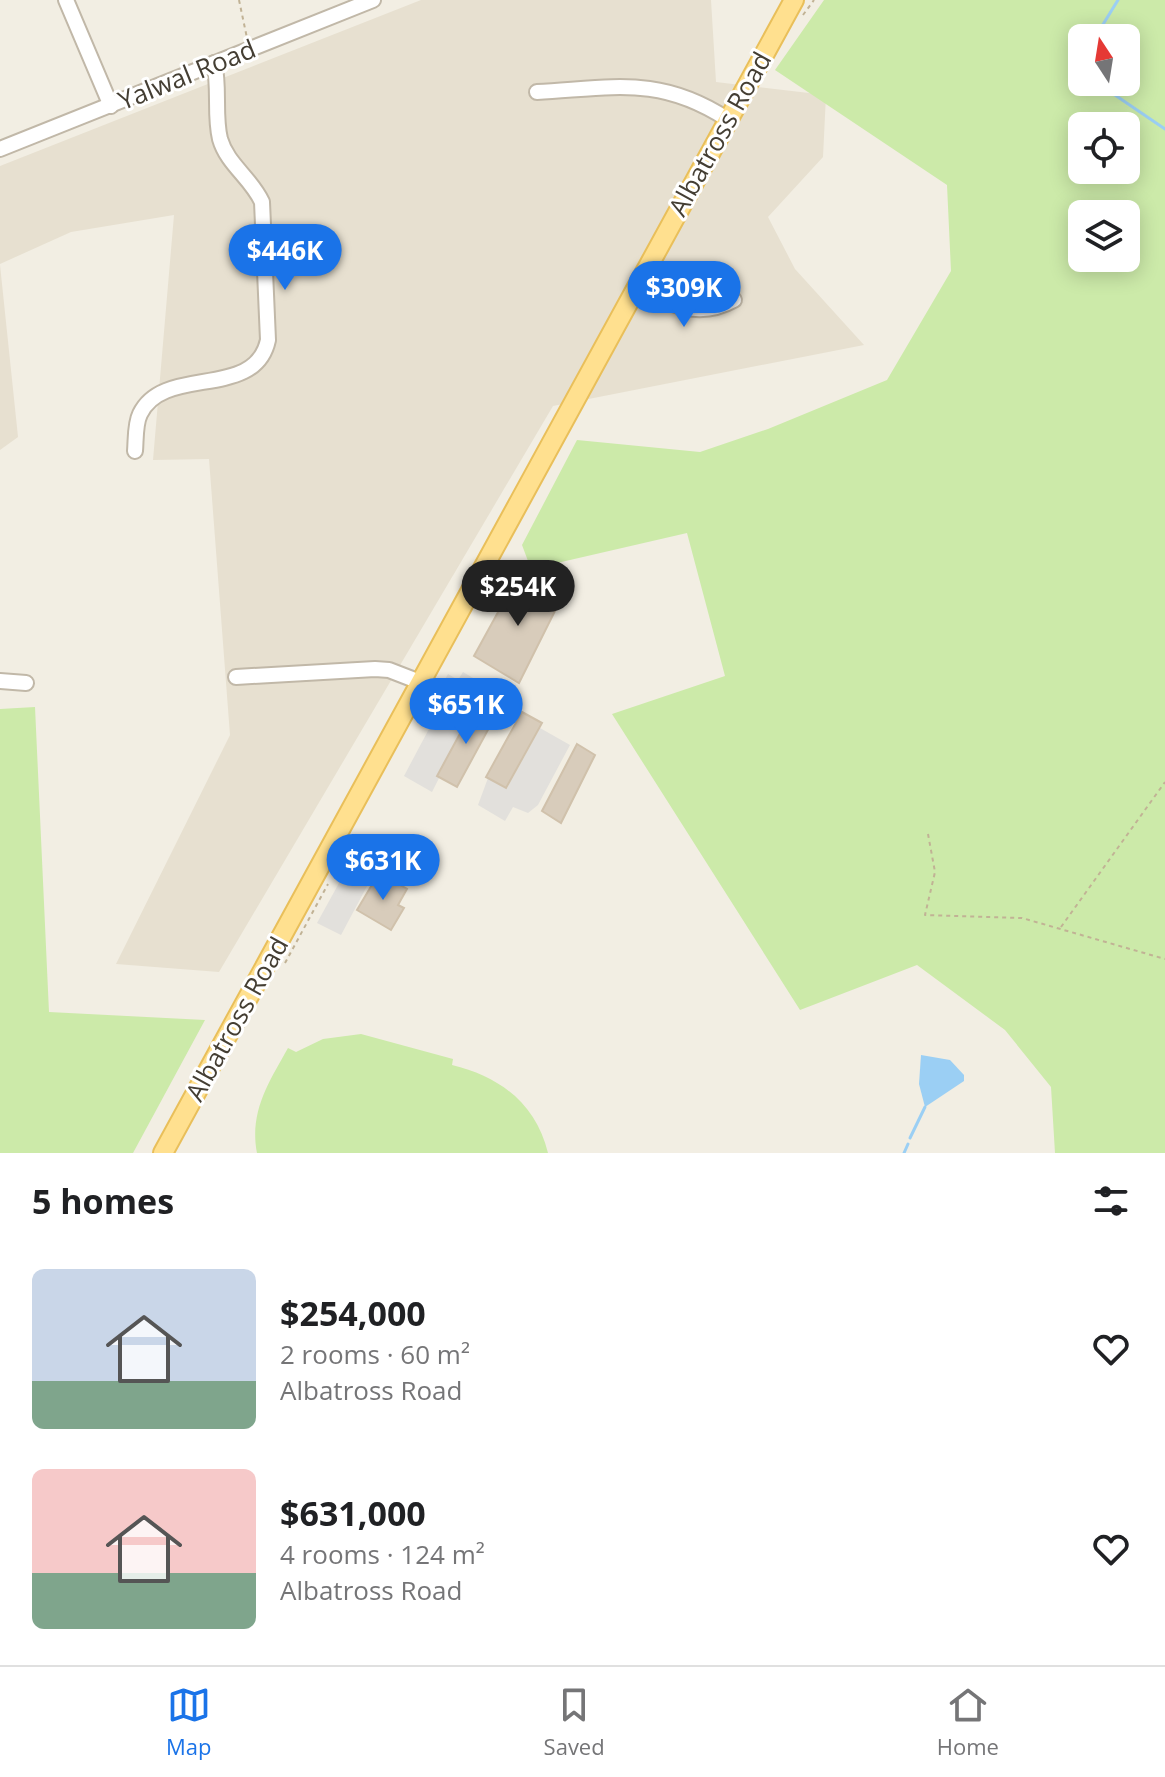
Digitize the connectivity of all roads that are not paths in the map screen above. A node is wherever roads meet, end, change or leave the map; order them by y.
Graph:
1 (66, 0) edge
2 (373, 0) edge
3 (794, 0) edge
4 (214, 63) junction
5 (537, 92) dead end
6 (111, 106) junction
7 (727, 119) junction
8 (0, 149) edge
9 (636, 287) junction
10 (734, 300) dead end
11 (135, 451) dead end
12 (236, 677) dead end
13 (0, 681) edge
14 (420, 682) junction
15 (26, 683) dead end
16 (163, 1153) edge

1 - 6 street
2 - 4 street, Yalwal Road
3 - 7 main road, Albatross Road
4 - 6 street, Yalwal Road
4 - 11 street
5 - 7 street
6 - 8 street, Yalwal Road
7 - 9 main road, Albatross Road
9 - 10 street
9 - 14 main road, Albatross Road
12 - 14 street
13 - 15 street
14 - 16 main road, Albatross Road

